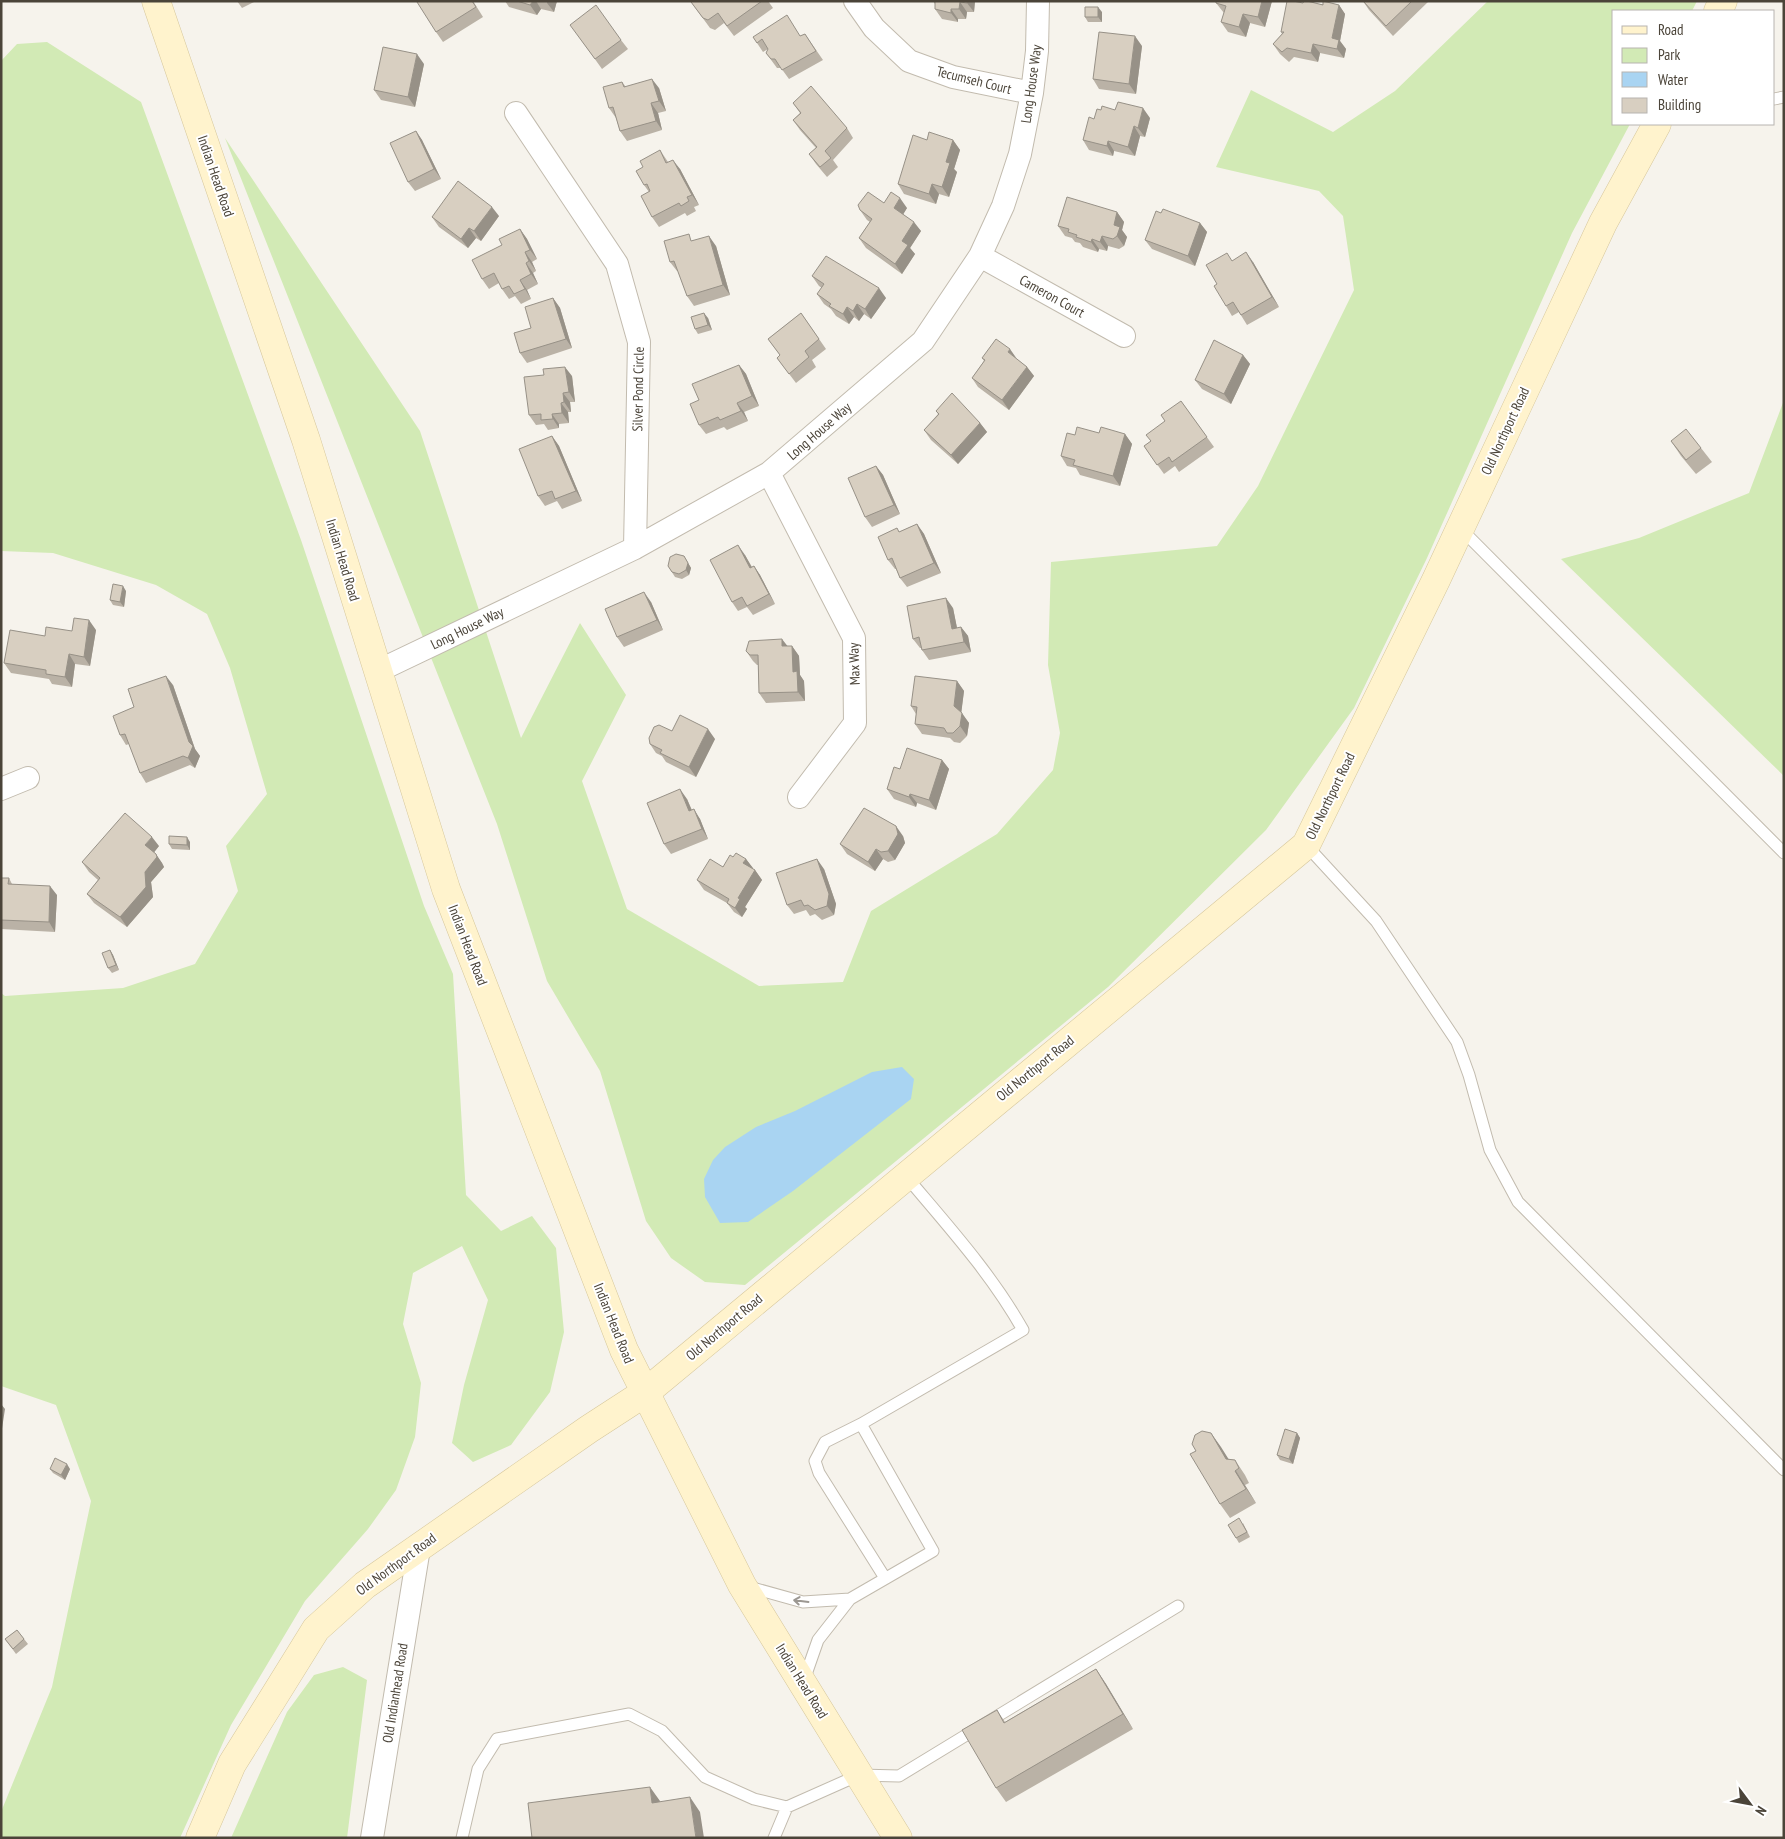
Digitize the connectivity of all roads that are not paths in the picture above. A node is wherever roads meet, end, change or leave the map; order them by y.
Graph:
1 (156, 1) edge
2 (855, 1) edge
3 (1038, 1) edge
4 (1032, 93) junction
5 (516, 113) dead end
6 (1656, 125) edge
7 (980, 256) junction
8 (1124, 336) dead end
9 (769, 474) junction
10 (1460, 528) junction
11 (635, 548) junction
12 (378, 671) junction
13 (28, 778) dead end
14 (1, 788) edge
15 (799, 797) dead end
16 (1306, 844) junction
17 (1784, 853) edge
18 (906, 1175) junction
19 (646, 1392) junction
20 (861, 1424) junction
21 (1784, 1470) edge
22 (418, 1548) junction
23 (885, 1578) junction
24 (742, 1585) junction
25 (850, 1599) junction
26 (1178, 1606) dead end
27 (803, 1684) junction
28 (859, 1775) junction
29 (787, 1807) junction
30 (200, 1838) edge
31 (372, 1838) edge
32 (462, 1838) edge
33 (774, 1838) edge
34 (898, 1838) edge

1 - 12 main road, Indian Head Road
2 - 4 street, Tecumseh Court
3 - 4 street, Long House Way
4 - 7 street, Long House Way
5 - 11 street, Silver Pond Circle
6 - 10 main road, Old Northport Road
7 - 8 street, Cameron Court
7 - 9 street, Long House Way
9 - 11 street, Long House Way
9 - 15 street, Max Way
10 - 16 main road, Old Northport Road
10 - 17 lane
11 - 12 street, Long House Way
12 - 19 main road, Indian Head Road
13 - 14 street
16 - 18 main road, Old Northport Road
16 - 21 lane
18 - 19 main road, Old Northport Road
18 - 20 lane
19 - 22 main road, Old Northport Road
19 - 24 main road, Indian Head Road
20 - 23 lane
20 - 23 lane
22 - 30 main road, Old Northport Road
22 - 31 street, Old Indianhead Road
23 - 25 lane
25 -> 24 lane
24 - 27 main road, Indian Head Road
25 - 27 lane
26 - 28 lane
27 - 28 main road, Indian Head Road
28 - 29 lane
28 - 34 main road, Indian Head Road
29 - 32 lane
29 - 33 lane

